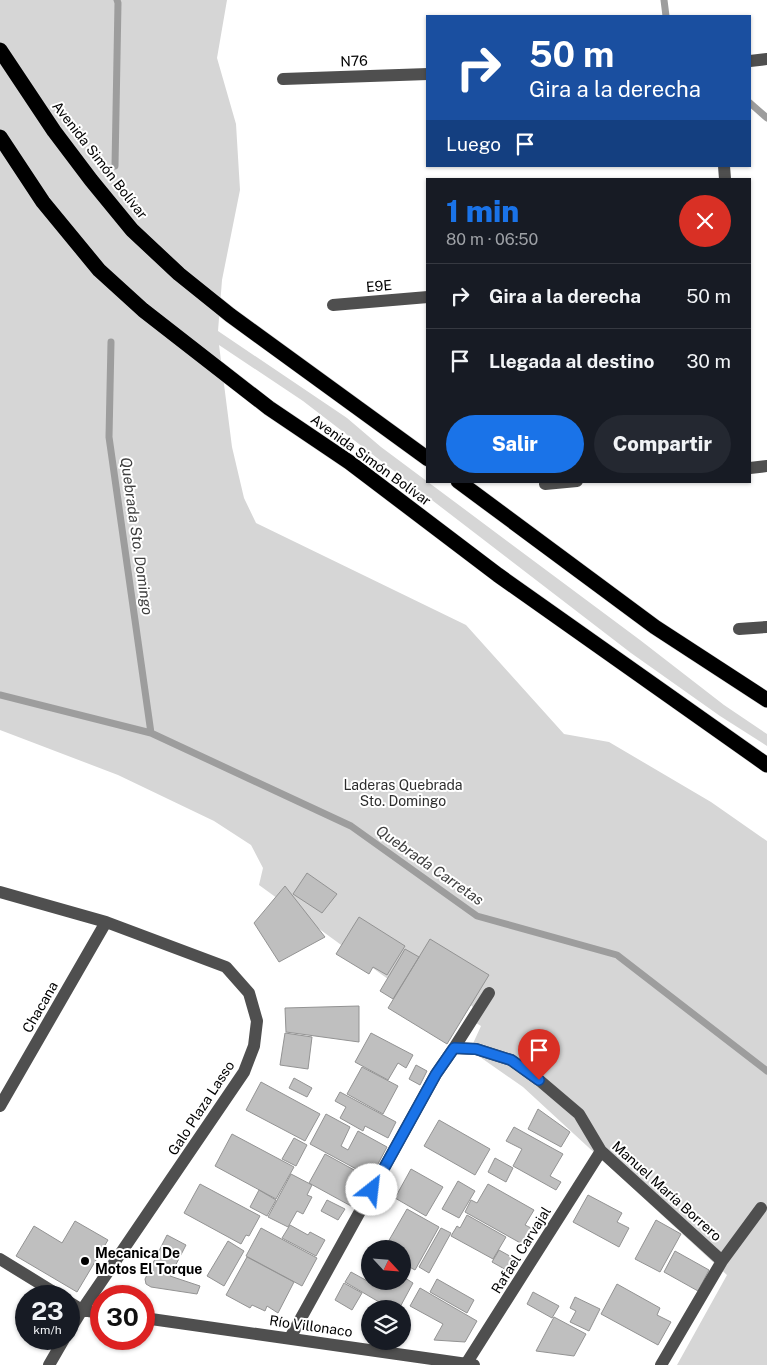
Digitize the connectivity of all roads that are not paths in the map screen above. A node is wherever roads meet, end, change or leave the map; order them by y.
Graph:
1 (0, 50) edge
2 (767, 59) edge
3 (751, 61) edge
4 (426, 74) edge
5 (282, 79) dead end
6 (0, 136) edge
7 (426, 297) edge
8 (333, 305) dead end
9 (426, 458) edge
10 (767, 466) edge
11 (751, 468) edge
12 (461, 483) edge
13 (555, 483) edge
14 (544, 484) dead end
15 (767, 627) edge
16 (739, 629) dead end
17 (767, 700) edge
18 (767, 765) edge
19 (0, 892) edge
20 (106, 922) junction
21 (489, 993) dead end
22 (454, 1048) junction
23 (0, 1106) edge
24 (601, 1151) junction
25 (761, 1208) dead end
26 (0, 1259) edge
27 (722, 1261) junction
28 (42, 1285) edge
29 (82, 1310) junction
30 (90, 1311) edge
31 (80, 1313) edge
32 (155, 1320) edge
33 (290, 1338) junction
34 (58, 1350) edge
35 (470, 1364) edge
36 (49, 1365) edge
37 (661, 1365) edge

1 - 9 highway, Avenida Simón Bolívar
2 - 3 street
4 - 5 street, N76
6 - 18 highway, Avenida Simón Bolívar
7 - 8 street, E9E
10 - 11 street
12 - 17 highway
13 - 14 street
15 - 16 street
19 - 20 street, Galo Plaza Lasso
20 - 23 street, Chacana
20 - 29 street, Galo Plaza Lasso
21 - 22 street
22 - 24 street, Manuel María Borrero
22 - 33 street
24 - 27 street, Manuel María Borrero
24 - 35 street, Rafael Carvajal
25 - 27 street
26 - 28 street
27 - 37 street
29 - 30 street
29 - 31 street, Galo Plaza Lasso
32 - 33 street, Río Villonaco
33 - 35 street, Río Villonaco
34 - 36 street

